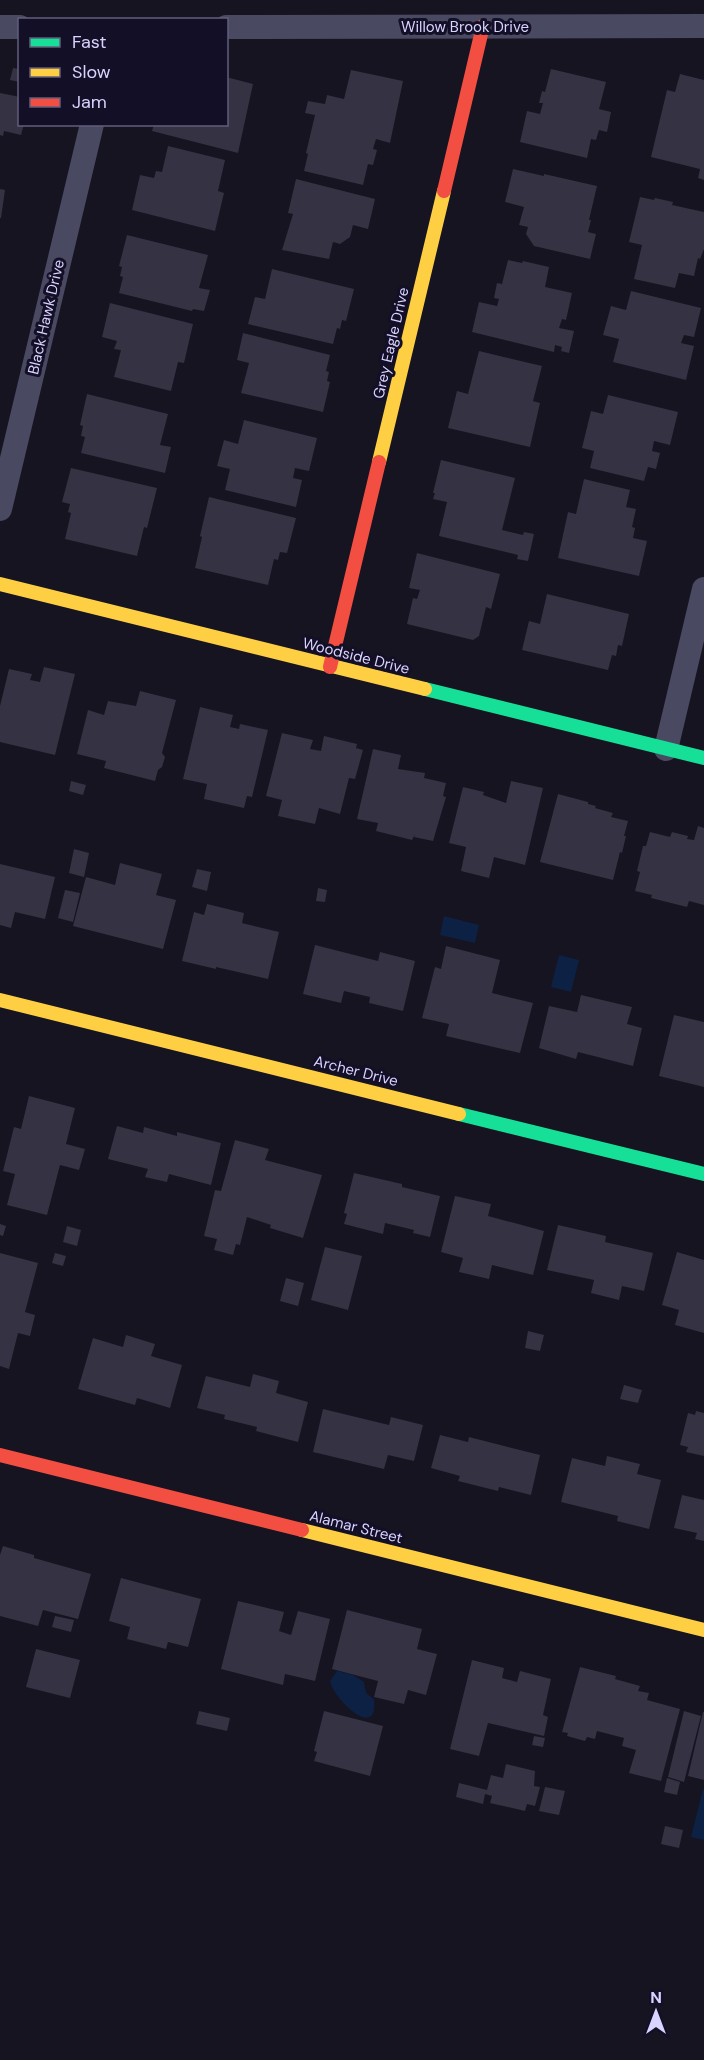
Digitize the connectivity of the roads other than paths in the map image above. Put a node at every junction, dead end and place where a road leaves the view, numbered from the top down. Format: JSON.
{"nodes":[{"id":1,"x":483,"y":26,"type":"junction"},
{"id":2,"x":704,"y":26,"type":"edge"},
{"id":3,"x":0,"y":27,"type":"edge"},
{"id":4,"x":18,"y":27,"type":"edge"},
{"id":5,"x":228,"y":27,"type":"edge"},
{"id":6,"x":92,"y":126,"type":"edge"},
{"id":7,"x":0,"y":509,"type":"edge"},
{"id":8,"x":0,"y":584,"type":"edge"},
{"id":9,"x":704,"y":589,"type":"edge"},
{"id":10,"x":330,"y":666,"type":"junction"},
{"id":11,"x":666,"y":749,"type":"junction"},
{"id":12,"x":704,"y":758,"type":"edge"},
{"id":13,"x":0,"y":1000,"type":"edge"},
{"id":14,"x":704,"y":1174,"type":"edge"},
{"id":15,"x":0,"y":1455,"type":"edge"},
{"id":16,"x":704,"y":1630,"type":"edge"}],
"edges":[{"from":1,"to":2,"type":"street","name":"Willow Brook Drive"},
{"from":1,"to":5,"type":"street","name":"Willow Brook Drive"},
{"from":1,"to":10,"type":"street","name":"Grey Eagle Drive"},
{"from":3,"to":4,"type":"street"},
{"from":6,"to":7,"type":"street","name":"Black Hawk Drive"},
{"from":8,"to":10,"type":"street","name":"Woodside Drive"},
{"from":9,"to":11,"type":"street"},
{"from":10,"to":11,"type":"street","name":"Woodside Drive"},
{"from":11,"to":12,"type":"street","name":"Woodside Drive"},
{"from":13,"to":14,"type":"street","name":"Archer Drive"},
{"from":15,"to":16,"type":"street","name":"Alamar Street"}]}
